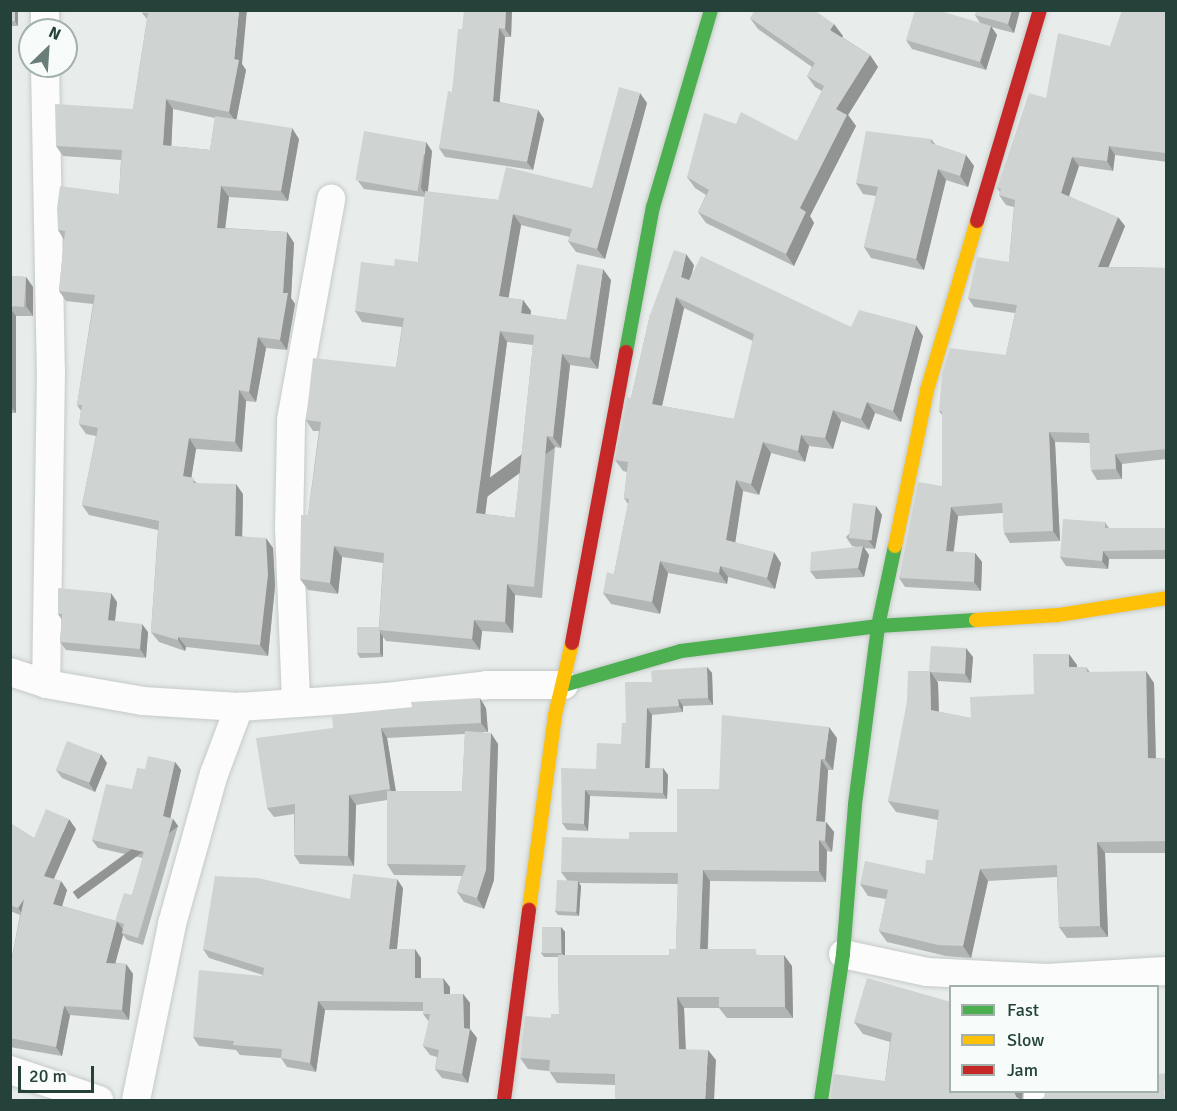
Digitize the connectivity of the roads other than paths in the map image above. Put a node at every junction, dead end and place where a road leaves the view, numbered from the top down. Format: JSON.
{"nodes":[{"id":1,"x":711,"y":10,"type":"edge"},
{"id":2,"x":1040,"y":10,"type":"edge"},
{"id":3,"x":45,"y":78,"type":"edge"},
{"id":4,"x":331,"y":199,"type":"dead end"},
{"id":5,"x":1167,"y":598,"type":"edge"},
{"id":6,"x":878,"y":626,"type":"junction"},
{"id":7,"x":10,"y":672,"type":"edge"},
{"id":8,"x":46,"y":684,"type":"junction"},
{"id":9,"x":564,"y":685,"type":"junction"},
{"id":10,"x":296,"y":701,"type":"junction"},
{"id":11,"x":239,"y":707,"type":"junction"},
{"id":12,"x":843,"y":954,"type":"junction"},
{"id":13,"x":1167,"y":971,"type":"edge"},
{"id":14,"x":1046,"y":982,"type":"edge"},
{"id":15,"x":10,"y":1070,"type":"edge"},
{"id":16,"x":99,"y":1101,"type":"edge"},
{"id":17,"x":136,"y":1101,"type":"edge"},
{"id":18,"x":504,"y":1101,"type":"edge"},
{"id":19,"x":821,"y":1101,"type":"edge"}],
"edges":[{"from":1,"to":9,"type":"street"},
{"from":2,"to":6,"type":"street"},
{"from":3,"to":8,"type":"street"},
{"from":4,"to":10,"type":"street"},
{"from":5,"to":6,"type":"street"},
{"from":6,"to":9,"type":"street"},
{"from":6,"to":12,"type":"street"},
{"from":7,"to":8,"type":"street"},
{"from":8,"to":11,"type":"street"},
{"from":9,"to":10,"type":"street"},
{"from":9,"to":18,"type":"street"},
{"from":10,"to":11,"type":"street"},
{"from":11,"to":17,"type":"street"},
{"from":12,"to":14,"type":"street"},
{"from":12,"to":19,"type":"street"},
{"from":13,"to":14,"type":"street"},
{"from":15,"to":16,"type":"street"}]}
